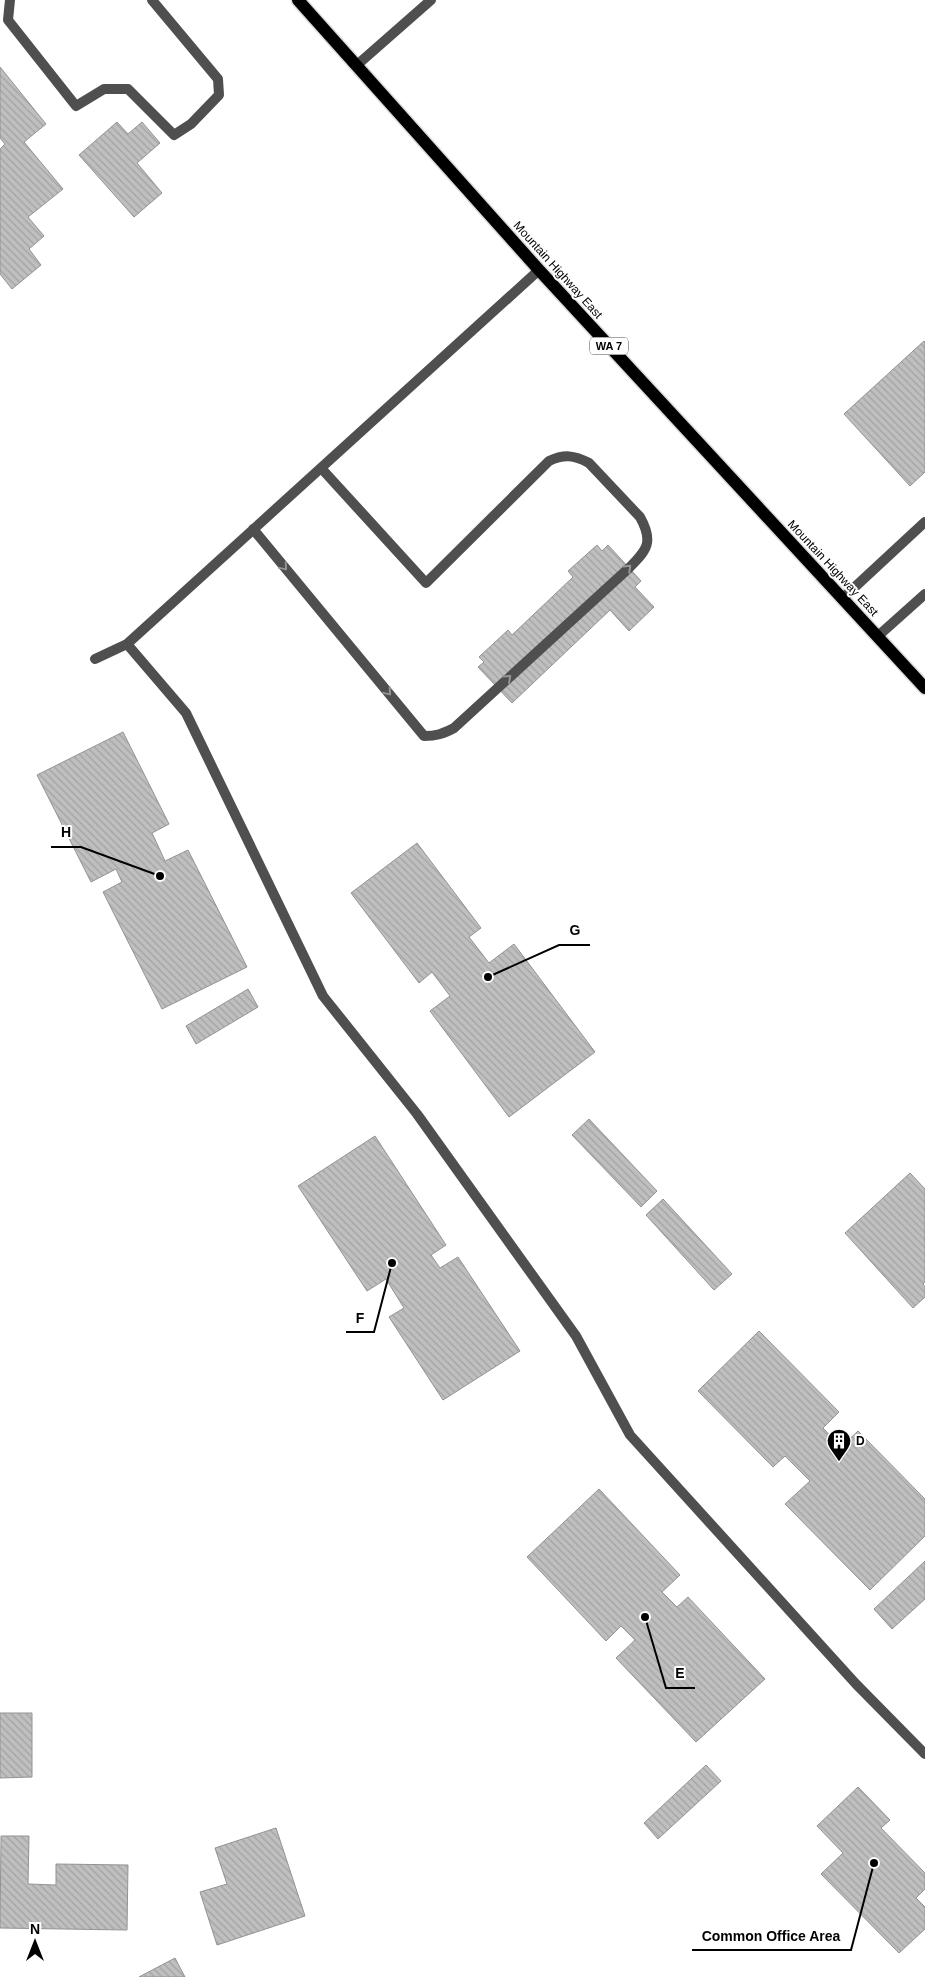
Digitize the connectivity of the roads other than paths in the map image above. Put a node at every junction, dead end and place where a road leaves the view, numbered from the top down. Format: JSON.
{"nodes":[{"id":1,"x":10,"y":0,"type":"edge"},
{"id":2,"x":152,"y":0,"type":"edge"},
{"id":3,"x":298,"y":0,"type":"edge"},
{"id":4,"x":431,"y":0,"type":"edge"},
{"id":5,"x":357,"y":65,"type":"junction"},
{"id":6,"x":539,"y":270,"type":"junction"},
{"id":7,"x":321,"y":468,"type":"junction"},
{"id":8,"x":925,"y":522,"type":"edge"},
{"id":9,"x":253,"y":529,"type":"junction"},
{"id":10,"x":925,"y":594,"type":"edge"},
{"id":11,"x":843,"y":598,"type":"junction"},
{"id":12,"x":878,"y":636,"type":"junction"},
{"id":13,"x":127,"y":644,"type":"junction"},
{"id":14,"x":95,"y":659,"type":"dead end"},
{"id":15,"x":925,"y":688,"type":"edge"},
{"id":16,"x":925,"y":1754,"type":"edge"}],
"edges":[{"from":1,"to":2,"type":"lane"},
{"from":3,"to":5,"type":"main road","name":"Mountain Highway East","number":"WA 7"},
{"from":4,"to":5,"type":"lane"},
{"from":5,"to":6,"type":"main road","name":"Mountain Highway East","number":"WA 7"},
{"from":6,"to":7,"type":"lane"},
{"from":6,"to":11,"type":"main road","name":"Mountain Highway East","number":"WA 7"},
{"from":7,"to":9,"type":"lane"},
{"from":9,"to":7,"type":"lane","one_way":true},
{"from":8,"to":11,"type":"lane"},
{"from":9,"to":13,"type":"lane"},
{"from":10,"to":12,"type":"lane"},
{"from":11,"to":12,"type":"main road","name":"Mountain Highway East","number":"WA 7"},
{"from":12,"to":15,"type":"main road","name":"Mountain Highway East","number":"WA 7"},
{"from":13,"to":14,"type":"lane"},
{"from":13,"to":16,"type":"lane"}]}
